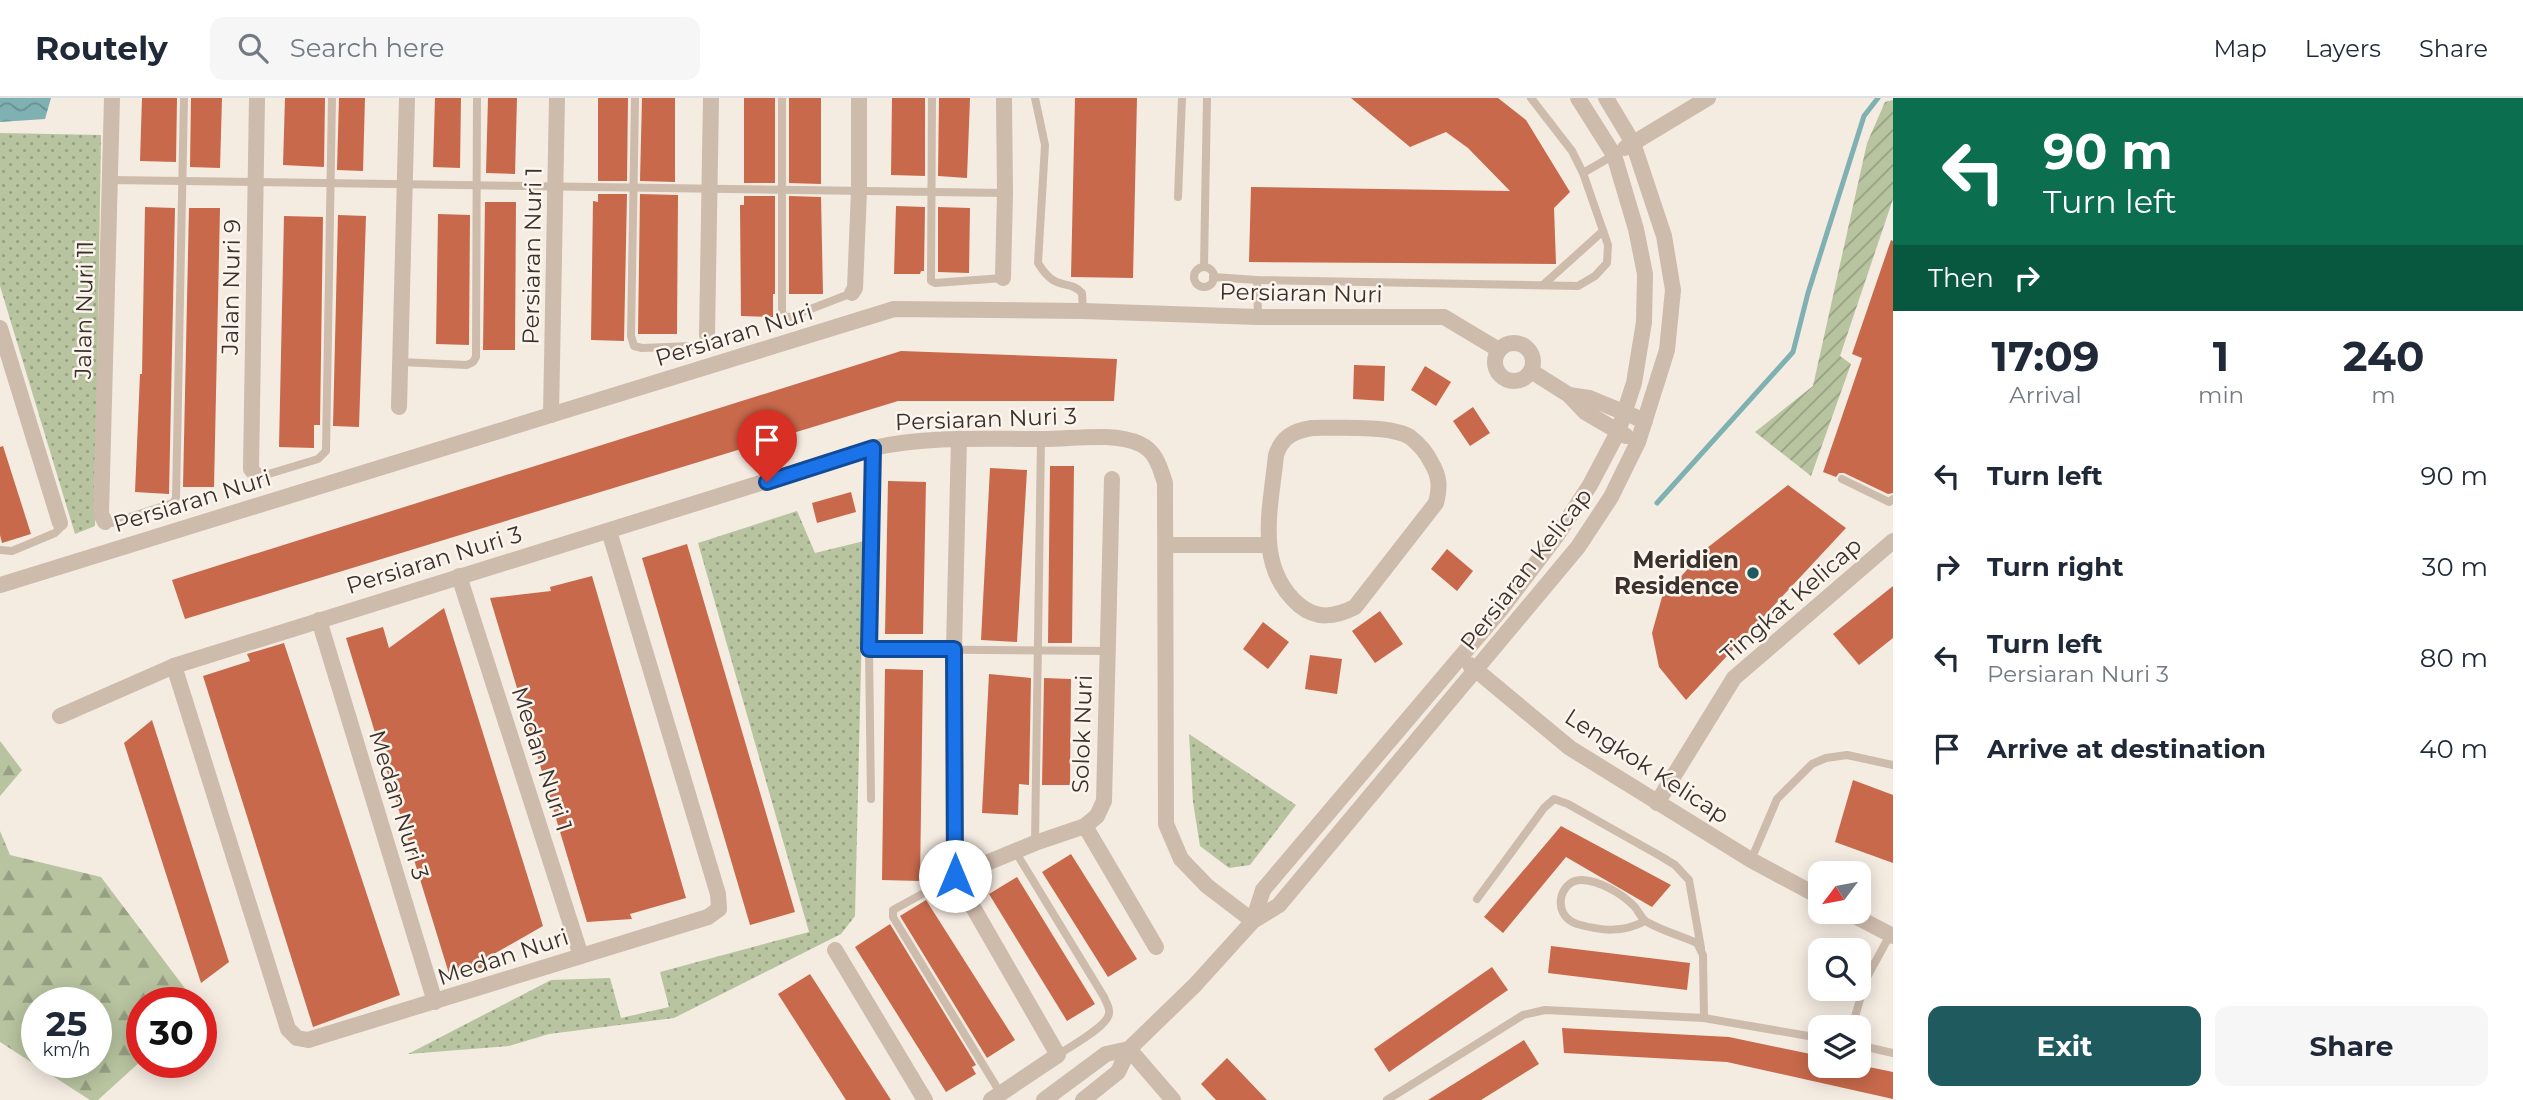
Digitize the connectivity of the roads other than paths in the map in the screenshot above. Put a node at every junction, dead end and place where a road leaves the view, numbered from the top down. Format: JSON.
{"nodes":[{"id":1,"x":112,"y":98,"type":"edge"},
{"id":2,"x":184,"y":98,"type":"edge"},
{"id":3,"x":257,"y":98,"type":"edge"},
{"id":4,"x":332,"y":98,"type":"edge"},
{"id":5,"x":407,"y":98,"type":"edge"},
{"id":6,"x":478,"y":98,"type":"edge"},
{"id":7,"x":557,"y":98,"type":"edge"},
{"id":8,"x":635,"y":98,"type":"edge"},
{"id":9,"x":711,"y":98,"type":"edge"},
{"id":10,"x":782,"y":98,"type":"edge"},
{"id":11,"x":859,"y":98,"type":"edge"},
{"id":12,"x":932,"y":98,"type":"edge"},
{"id":13,"x":1004,"y":98,"type":"edge"},
{"id":14,"x":1035,"y":98,"type":"edge"},
{"id":15,"x":1182,"y":98,"type":"edge"},
{"id":16,"x":1207,"y":98,"type":"edge"},
{"id":17,"x":1531,"y":98,"type":"edge"},
{"id":18,"x":1578,"y":98,"type":"edge"},
{"id":19,"x":1606,"y":98,"type":"edge"},
{"id":20,"x":1708,"y":98,"type":"edge"},
{"id":21,"x":1633,"y":143,"type":"junction"},
{"id":22,"x":1614,"y":155,"type":"junction"},
{"id":23,"x":1583,"y":173,"type":"junction"},
{"id":24,"x":110,"y":180,"type":"junction"},
{"id":25,"x":183,"y":181,"type":"junction"},
{"id":26,"x":256,"y":182,"type":"junction"},
{"id":27,"x":330,"y":183,"type":"junction"},
{"id":28,"x":404,"y":184,"type":"junction"},
{"id":29,"x":475,"y":185,"type":"junction"},
{"id":30,"x":557,"y":186,"type":"junction"},
{"id":31,"x":634,"y":188,"type":"junction"},
{"id":32,"x":710,"y":189,"type":"junction"},
{"id":33,"x":783,"y":190,"type":"junction"},
{"id":34,"x":859,"y":191,"type":"junction"},
{"id":35,"x":931,"y":192,"type":"junction"},
{"id":36,"x":1006,"y":193,"type":"junction"},
{"id":37,"x":1178,"y":197,"type":"dead end"},
{"id":38,"x":1603,"y":231,"type":"junction"},
{"id":39,"x":1204,"y":267,"type":"junction"},
{"id":40,"x":1003,"y":278,"type":"joint"},
{"id":41,"x":1213,"y":278,"type":"junction"},
{"id":42,"x":1257,"y":280,"type":"junction"},
{"id":43,"x":1543,"y":285,"type":"junction"},
{"id":44,"x":852,"y":293,"type":"joint"},
{"id":45,"x":1083,"y":311,"type":"junction"},
{"id":46,"x":1258,"y":317,"type":"junction"},
{"id":47,"x":0,"y":328,"type":"edge"},
{"id":48,"x":707,"y":336,"type":"joint"},
{"id":49,"x":1499,"y":350,"type":"junction"},
{"id":50,"x":400,"y":362,"type":"junction"},
{"id":51,"x":1531,"y":371,"type":"junction"},
{"id":52,"x":1569,"y":396,"type":"junction"},
{"id":53,"x":399,"y":407,"type":"dead end"},
{"id":54,"x":1624,"y":413,"type":"junction"},
{"id":55,"x":551,"y":415,"type":"junction"},
{"id":56,"x":1645,"y":421,"type":"junction"},
{"id":57,"x":1618,"y":432,"type":"junction"},
{"id":58,"x":960,"y":438,"type":"junction"},
{"id":59,"x":1041,"y":439,"type":"junction"},
{"id":60,"x":1638,"y":442,"type":"junction"},
{"id":61,"x":873,"y":448,"type":"junction"},
{"id":62,"x":256,"y":475,"type":"joint"},
{"id":63,"x":1112,"y":479,"type":"dead end"},
{"id":64,"x":1842,"y":479,"type":"dead end"},
{"id":65,"x":1893,"y":499,"type":"edge"},
{"id":66,"x":104,"y":522,"type":"joint"},
{"id":67,"x":60,"y":523,"type":"joint"},
{"id":68,"x":609,"y":531,"type":"junction"},
{"id":69,"x":1893,"y":541,"type":"edge"},
{"id":70,"x":1167,"y":545,"type":"junction"},
{"id":71,"x":1268,"y":545,"type":"junction"},
{"id":72,"x":0,"y":551,"type":"edge"},
{"id":73,"x":459,"y":576,"type":"junction"},
{"id":74,"x":0,"y":585,"type":"edge"},
{"id":75,"x":319,"y":620,"type":"junction"},
{"id":76,"x":869,"y":649,"type":"junction"},
{"id":77,"x":954,"y":649,"type":"junction"},
{"id":78,"x":1037,"y":650,"type":"junction"},
{"id":79,"x":1108,"y":651,"type":"junction"},
{"id":80,"x":1460,"y":657,"type":"junction"},
{"id":81,"x":174,"y":666,"type":"junction"},
{"id":82,"x":1476,"y":671,"type":"junction"},
{"id":83,"x":60,"y":716,"type":"dead end"},
{"id":84,"x":1893,"y":765,"type":"edge"},
{"id":85,"x":871,"y":799,"type":"dead end"},
{"id":86,"x":1657,"y":803,"type":"junction"},
{"id":87,"x":1085,"y":826,"type":"junction"},
{"id":88,"x":1035,"y":843,"type":"junction"},
{"id":89,"x":1015,"y":851,"type":"junction"},
{"id":90,"x":1751,"y":860,"type":"junction"},
{"id":91,"x":955,"y":876,"type":"junction"},
{"id":92,"x":1808,"y":891,"type":"edge"},
{"id":93,"x":1477,"y":899,"type":"dead end"},
{"id":94,"x":1253,"y":920,"type":"junction"},
{"id":95,"x":1644,"y":921,"type":"junction"},
{"id":96,"x":1869,"y":924,"type":"edge"},
{"id":97,"x":1891,"y":936,"type":"edge"},
{"id":98,"x":1156,"y":947,"type":"dead end"},
{"id":99,"x":1701,"y":948,"type":"junction"},
{"id":100,"x":835,"y":950,"type":"dead end"},
{"id":101,"x":581,"y":956,"type":"junction"},
{"id":102,"x":435,"y":1002,"type":"junction"},
{"id":103,"x":1856,"y":1015,"type":"edge"},
{"id":104,"x":1704,"y":1018,"type":"junction"},
{"id":105,"x":1808,"y":1036,"type":"edge"},
{"id":106,"x":1871,"y":1048,"type":"edge"},
{"id":107,"x":1129,"y":1049,"type":"junction"},
{"id":108,"x":1893,"y":1053,"type":"edge"},
{"id":109,"x":1058,"y":1055,"type":"junction"},
{"id":110,"x":996,"y":1097,"type":"edge"},
{"id":111,"x":925,"y":1100,"type":"edge"},
{"id":112,"x":1044,"y":1100,"type":"edge"},
{"id":113,"x":1083,"y":1100,"type":"edge"},
{"id":114,"x":1173,"y":1100,"type":"edge"},
{"id":115,"x":1387,"y":1100,"type":"edge"}],
"edges":[{"from":1,"to":24,"type":"street","name":"Jalan Nuri 11"},
{"from":2,"to":25,"type":"lane"},
{"from":3,"to":26,"type":"street","name":"Jalan Nuri 9"},
{"from":4,"to":27,"type":"lane"},
{"from":5,"to":28,"type":"street"},
{"from":6,"to":29,"type":"lane"},
{"from":7,"to":30,"type":"street","name":"Persiaran Nuri 1"},
{"from":8,"to":31,"type":"lane"},
{"from":9,"to":32,"type":"street"},
{"from":10,"to":33,"type":"lane"},
{"from":11,"to":34,"type":"street"},
{"from":12,"to":35,"type":"lane"},
{"from":13,"to":36,"type":"street"},
{"from":14,"to":45,"type":"lane"},
{"from":15,"to":37,"type":"lane"},
{"from":16,"to":39,"type":"lane"},
{"from":17,"to":23,"type":"lane"},
{"from":18,"to":22,"type":"street","name":"Persiaran Kelicap"},
{"from":19,"to":21,"type":"street","name":"Persiaran Kelicap"},
{"from":20,"to":21,"type":"street"},
{"from":21,"to":22,"type":"street"},
{"from":21,"to":56,"type":"street","name":"Persiaran Kelicap"},
{"from":22,"to":23,"type":"lane"},
{"from":22,"to":54,"type":"street","name":"Persiaran Kelicap"},
{"from":23,"to":38,"type":"lane"},
{"from":24,"to":25,"type":"lane"},
{"from":24,"to":66,"type":"street","name":"Jalan Nuri 11"},
{"from":25,"to":26,"type":"lane"},
{"from":25,"to":66,"type":"lane"},
{"from":26,"to":27,"type":"lane"},
{"from":26,"to":62,"type":"street","name":"Jalan Nuri 9"},
{"from":27,"to":28,"type":"lane"},
{"from":27,"to":62,"type":"lane"},
{"from":28,"to":29,"type":"lane"},
{"from":28,"to":50,"type":"street"},
{"from":29,"to":30,"type":"lane"},
{"from":29,"to":50,"type":"lane"},
{"from":30,"to":31,"type":"lane"},
{"from":30,"to":55,"type":"street","name":"Persiaran Nuri 1"},
{"from":31,"to":32,"type":"lane"},
{"from":31,"to":48,"type":"lane"},
{"from":32,"to":33,"type":"lane"},
{"from":32,"to":48,"type":"street"},
{"from":33,"to":34,"type":"lane"},
{"from":33,"to":44,"type":"lane"},
{"from":34,"to":35,"type":"lane"},
{"from":34,"to":44,"type":"street"},
{"from":35,"to":36,"type":"lane"},
{"from":35,"to":40,"type":"lane"},
{"from":36,"to":40,"type":"street"},
{"from":38,"to":43,"type":"lane"},
{"from":38,"to":43,"type":"lane"},
{"from":39,"to":41,"type":"lane"},
{"from":39,"to":41,"type":"lane"},
{"from":41,"to":42,"type":"lane"},
{"from":42,"to":43,"type":"lane"},
{"from":42,"to":46,"type":"lane"},
{"from":45,"to":46,"type":"street","name":"Persiaran Nuri"},
{"from":45,"to":55,"type":"street","name":"Persiaran Nuri"},
{"from":46,"to":49,"type":"street","name":"Persiaran Nuri"},
{"from":47,"to":67,"type":"street"},
{"from":49,"to":51,"type":"street"},
{"from":49,"to":51,"type":"street"},
{"from":50,"to":53,"type":"street"},
{"from":51,"to":52,"type":"street"},
{"from":52,"to":54,"type":"street"},
{"from":52,"to":57,"type":"street"},
{"from":54,"to":56,"type":"street"},
{"from":54,"to":57,"type":"street","name":"Persiaran Kelicap"},
{"from":55,"to":74,"type":"street","name":"Persiaran Nuri"},
{"from":56,"to":60,"type":"street","name":"Persiaran Kelicap"},
{"from":57,"to":60,"type":"street"},
{"from":57,"to":80,"type":"street","name":"Persiaran Kelicap"},
{"from":58,"to":59,"type":"street","name":"Persiaran Nuri 3"},
{"from":58,"to":61,"type":"street","name":"Persiaran Nuri 3"},
{"from":58,"to":77,"type":"street"},
{"from":59,"to":70,"type":"street","name":"Persiaran Nuri 3"},
{"from":59,"to":78,"type":"lane"},
{"from":60,"to":82,"type":"street","name":"Persiaran Kelicap"},
{"from":61,"to":68,"type":"street","name":"Persiaran Nuri 3"},
{"from":61,"to":76,"type":"lane"},
{"from":63,"to":79,"type":"street","name":"Solok Nuri"},
{"from":64,"to":65,"type":"lane"},
{"from":67,"to":72,"type":"lane"},
{"from":68,"to":73,"type":"street","name":"Persiaran Nuri 3"},
{"from":68,"to":101,"type":"street","name":"Medan Nuri"},
{"from":69,"to":86,"type":"street","name":"Tingkat Kelicap"},
{"from":70,"to":71,"type":"street"},
{"from":70,"to":94,"type":"street","name":"Persiaran Nuri 3"},
{"from":71,"to":71,"type":"street"},
{"from":73,"to":75,"type":"street","name":"Persiaran Nuri 3"},
{"from":73,"to":101,"type":"street","name":"Medan Nuri 1"},
{"from":75,"to":81,"type":"street","name":"Persiaran Nuri 3"},
{"from":75,"to":102,"type":"street","name":"Medan Nuri 3"},
{"from":76,"to":77,"type":"lane"},
{"from":76,"to":85,"type":"lane"},
{"from":77,"to":78,"type":"lane"},
{"from":77,"to":91,"type":"street"},
{"from":78,"to":79,"type":"lane"},
{"from":78,"to":88,"type":"lane"},
{"from":79,"to":87,"type":"street","name":"Solok Nuri"},
{"from":80,"to":82,"type":"street","name":"Lengkok Kelicap"},
{"from":80,"to":94,"type":"street","name":"Persiaran Kelicap"},
{"from":81,"to":83,"type":"street","name":"Persiaran Nuri 3"},
{"from":81,"to":102,"type":"street","name":"Medan Nuri"},
{"from":82,"to":86,"type":"street","name":"Lengkok Kelicap"},
{"from":82,"to":94,"type":"street","name":"Persiaran Kelicap"},
{"from":84,"to":90,"type":"lane"},
{"from":86,"to":90,"type":"street","name":"Lengkok Kelicap"},
{"from":87,"to":88,"type":"street","name":"Solok Nuri"},
{"from":87,"to":98,"type":"street"},
{"from":88,"to":89,"type":"street","name":"Solok Nuri"},
{"from":89,"to":91,"type":"street","name":"Solok Nuri"},
{"from":89,"to":109,"type":"lane"},
{"from":90,"to":92,"type":"street","name":"Lengkok Kelicap"},
{"from":91,"to":109,"type":"street"},
{"from":91,"to":110,"type":"lane"},
{"from":93,"to":99,"type":"lane"},
{"from":94,"to":107,"type":"street","name":"Persiaran Kelicap"},
{"from":95,"to":95,"type":"lane"},
{"from":95,"to":99,"type":"lane"},
{"from":96,"to":97,"type":"street"},
{"from":97,"to":103,"type":"lane"},
{"from":99,"to":104,"type":"lane"},
{"from":100,"to":111,"type":"street"},
{"from":101,"to":102,"type":"street","name":"Medan Nuri"},
{"from":104,"to":105,"type":"lane"},
{"from":104,"to":115,"type":"lane"},
{"from":106,"to":108,"type":"lane"},
{"from":107,"to":112,"type":"street","name":"Persiaran Kelicap"},
{"from":107,"to":113,"type":"street","name":"Persiaran Kelicap"},
{"from":107,"to":114,"type":"street"},
{"from":109,"to":110,"type":"street"}]}
